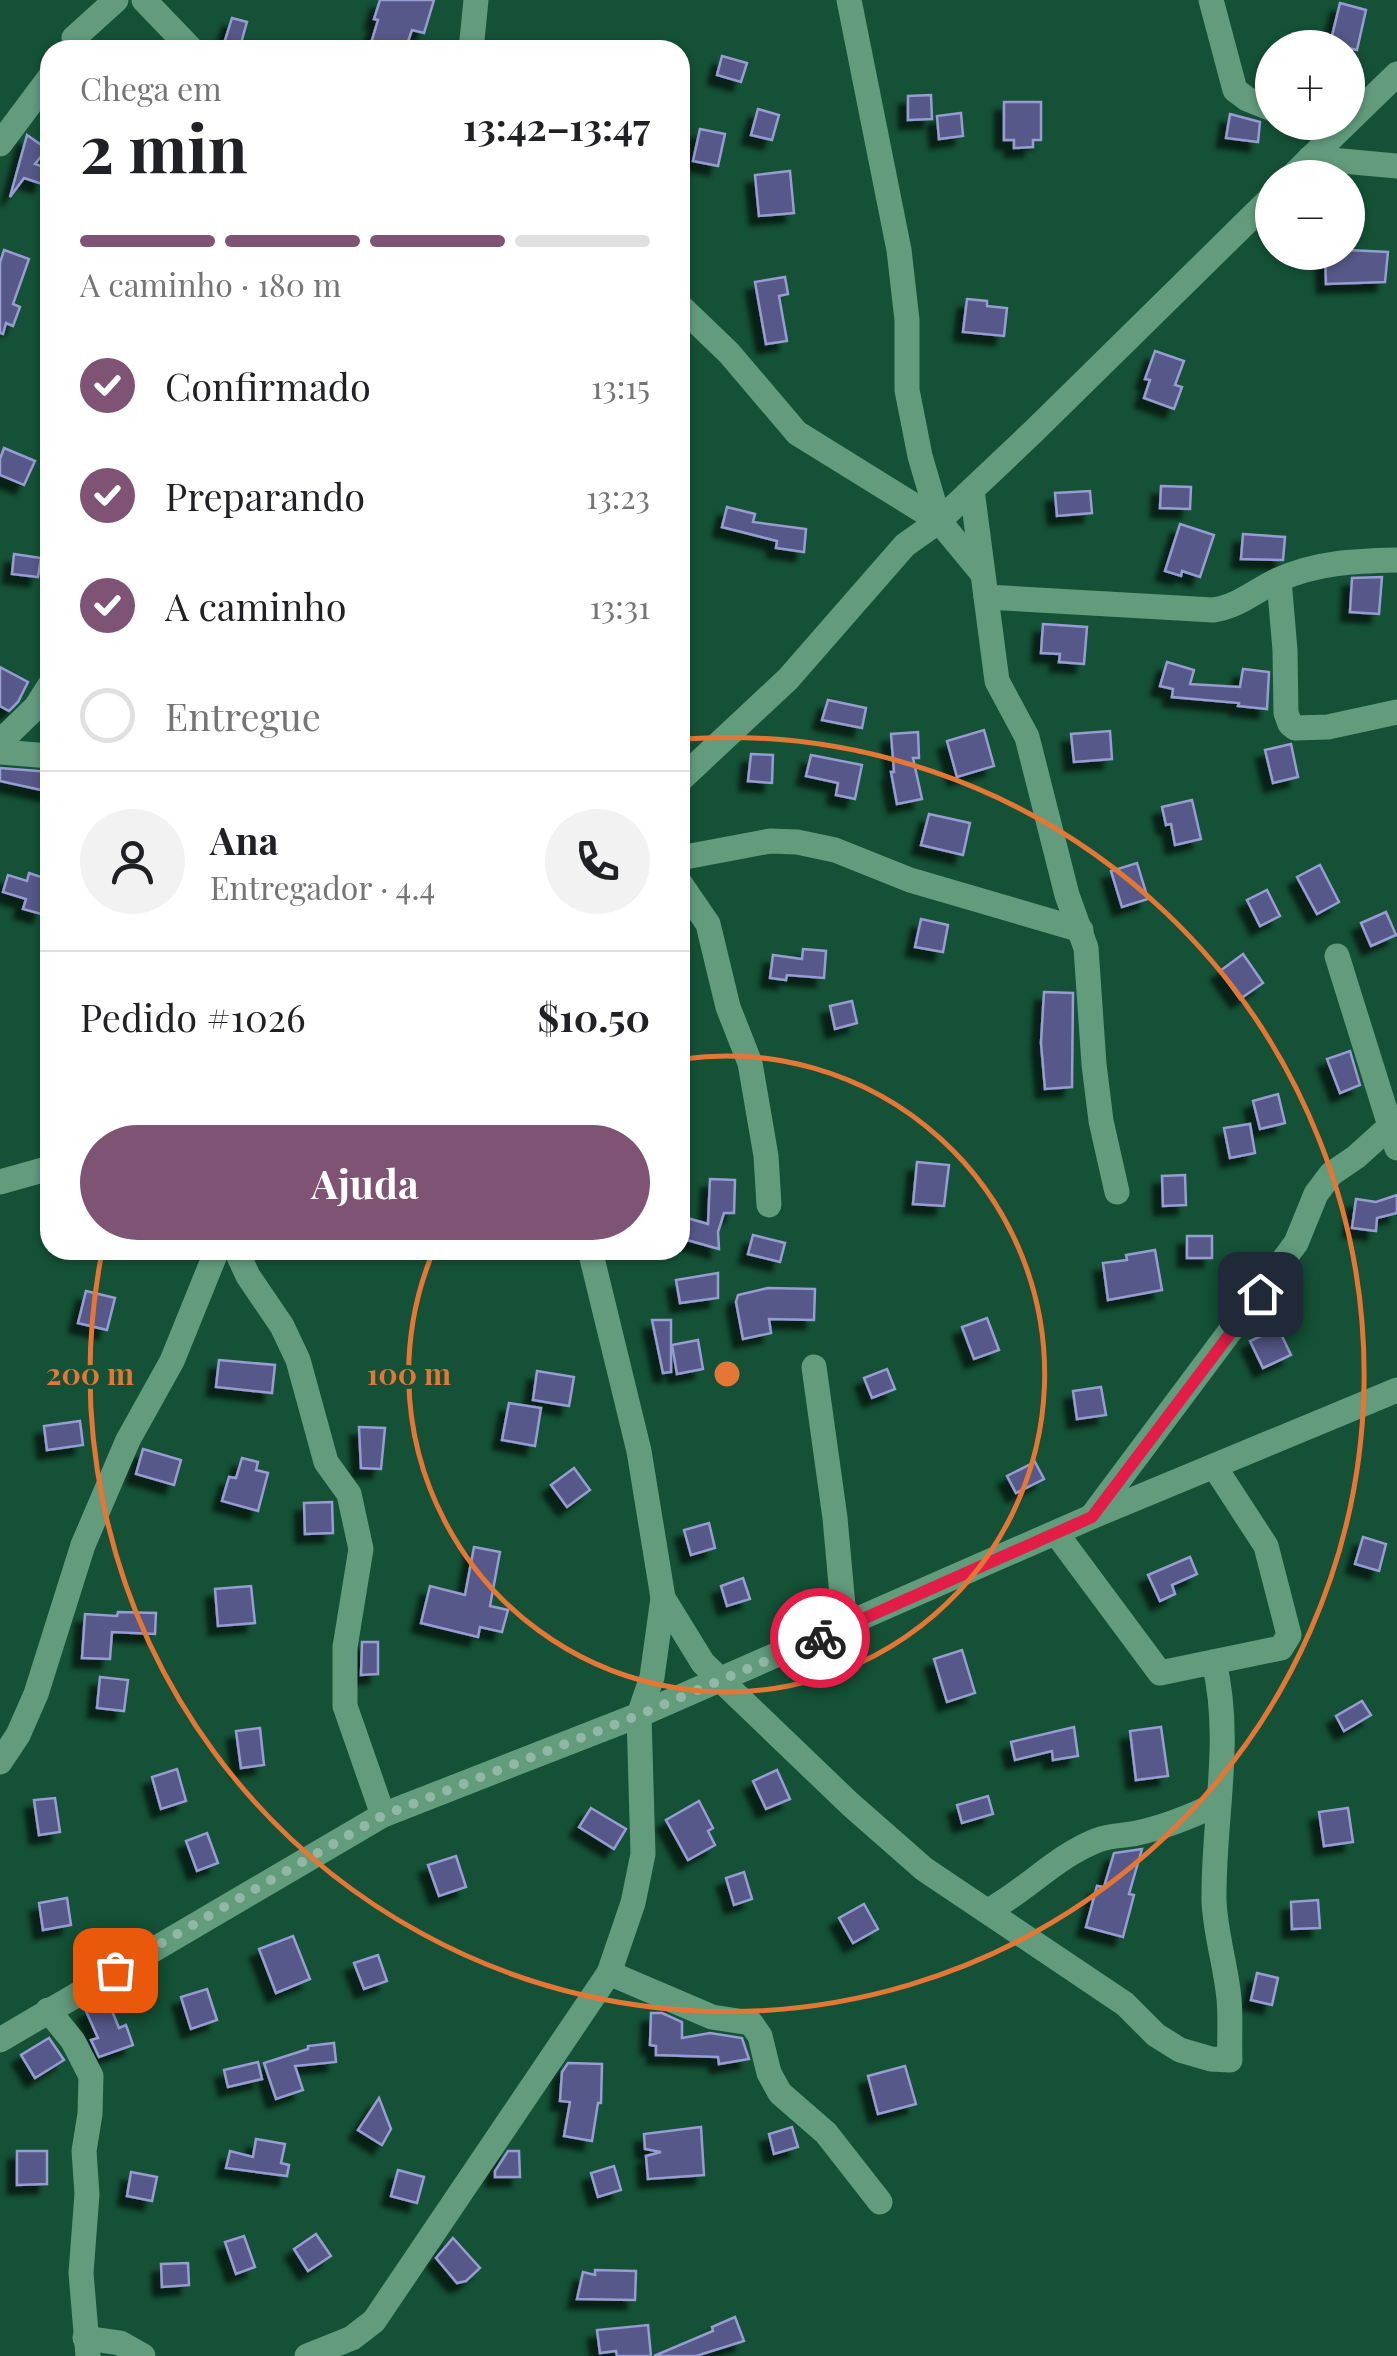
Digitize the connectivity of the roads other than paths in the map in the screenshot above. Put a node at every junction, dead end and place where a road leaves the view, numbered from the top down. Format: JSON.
{"nodes":[{"id":1,"x":87,"y":0,"type":"edge"},
{"id":2,"x":116,"y":0,"type":"edge"},
{"id":3,"x":144,"y":0,"type":"edge"},
{"id":4,"x":476,"y":0,"type":"edge"},
{"id":5,"x":849,"y":0,"type":"edge"},
{"id":6,"x":1211,"y":0,"type":"edge"},
{"id":7,"x":73,"y":40,"type":"edge"},
{"id":8,"x":75,"y":40,"type":"edge"},
{"id":9,"x":182,"y":40,"type":"edge"},
{"id":10,"x":472,"y":40,"type":"edge"},
{"id":11,"x":1397,"y":74,"type":"edge"},
{"id":12,"x":40,"y":90,"type":"edge"},
{"id":13,"x":1255,"y":102,"type":"edge"},
{"id":14,"x":1365,"y":106,"type":"edge"},
{"id":15,"x":1330,"y":140,"type":"edge"},
{"id":16,"x":0,"y":144,"type":"edge"},
{"id":17,"x":1310,"y":158,"type":"joint"},
{"id":18,"x":1397,"y":166,"type":"edge"},
{"id":19,"x":1255,"y":214,"type":"edge"},
{"id":20,"x":690,"y":316,"type":"edge"},
{"id":21,"x":972,"y":490,"type":"junction"},
{"id":22,"x":939,"y":521,"type":"junction"},
{"id":23,"x":1397,"y":560,"type":"edge"},
{"id":24,"x":1279,"y":580,"type":"junction"},
{"id":25,"x":984,"y":585,"type":"junction"},
{"id":26,"x":40,"y":701,"type":"edge"},
{"id":27,"x":1397,"y":712,"type":"edge"},
{"id":28,"x":0,"y":742,"type":"edge"},
{"id":29,"x":0,"y":752,"type":"edge"},
{"id":30,"x":40,"y":755,"type":"edge"},
{"id":31,"x":690,"y":771,"type":"edge"},
{"id":32,"x":690,"y":856,"type":"edge"},
{"id":33,"x":690,"y":898,"type":"edge"},
{"id":34,"x":1081,"y":930,"type":"junction"},
{"id":35,"x":1337,"y":956,"type":"dead end"},
{"id":36,"x":1395,"y":1131,"type":"edge"},
{"id":37,"x":40,"y":1171,"type":"edge"},
{"id":38,"x":0,"y":1182,"type":"edge"},
{"id":39,"x":1117,"y":1192,"type":"dead end"},
{"id":40,"x":769,"y":1204,"type":"dead end"},
{"id":41,"x":213,"y":1260,"type":"edge"},
{"id":42,"x":241,"y":1260,"type":"edge"},
{"id":43,"x":592,"y":1260,"type":"edge"},
{"id":44,"x":814,"y":1367,"type":"dead end"},
{"id":45,"x":1397,"y":1390,"type":"edge"},
{"id":46,"x":1214,"y":1466,"type":"junction"},
{"id":47,"x":1092,"y":1517,"type":"junction"},
{"id":48,"x":1056,"y":1533,"type":"junction"},
{"id":49,"x":663,"y":1598,"type":"junction"},
{"id":50,"x":844,"y":1628,"type":"junction"},
{"id":51,"x":1214,"y":1662,"type":"junction"},
{"id":52,"x":721,"y":1681,"type":"junction"},
{"id":53,"x":639,"y":1715,"type":"junction"},
{"id":54,"x":0,"y":1762,"type":"edge"},
{"id":55,"x":1217,"y":1804,"type":"junction"},
{"id":56,"x":382,"y":1816,"type":"junction"},
{"id":57,"x":988,"y":1912,"type":"junction"},
{"id":58,"x":609,"y":1973,"type":"junction"},
{"id":59,"x":48,"y":2010,"type":"junction"},
{"id":60,"x":0,"y":2040,"type":"edge"},
{"id":61,"x":880,"y":2202,"type":"dead end"},
{"id":62,"x":86,"y":2347,"type":"edge"},
{"id":63,"x":143,"y":2356,"type":"edge"},
{"id":64,"x":306,"y":2356,"type":"edge"}],
"edges":[{"from":1,"to":7,"type":"street"},
{"from":2,"to":8,"type":"street"},
{"from":3,"to":9,"type":"street"},
{"from":4,"to":10,"type":"street"},
{"from":5,"to":22,"type":"street"},
{"from":6,"to":13,"type":"street"},
{"from":11,"to":14,"type":"street"},
{"from":12,"to":16,"type":"street"},
{"from":15,"to":17,"type":"street"},
{"from":17,"to":18,"type":"street"},
{"from":19,"to":21,"type":"street"},
{"from":20,"to":22,"type":"street"},
{"from":21,"to":22,"type":"street"},
{"from":21,"to":25,"type":"street"},
{"from":22,"to":25,"type":"street"},
{"from":22,"to":31,"type":"street"},
{"from":23,"to":24,"type":"street"},
{"from":24,"to":25,"type":"street"},
{"from":24,"to":27,"type":"street"},
{"from":25,"to":34,"type":"street"},
{"from":26,"to":28,"type":"street"},
{"from":29,"to":30,"type":"street"},
{"from":32,"to":34,"type":"street"},
{"from":33,"to":40,"type":"street"},
{"from":34,"to":39,"type":"street"},
{"from":35,"to":36,"type":"street"},
{"from":36,"to":47,"type":"street"},
{"from":37,"to":38,"type":"street"},
{"from":41,"to":54,"type":"street"},
{"from":42,"to":56,"type":"street"},
{"from":43,"to":49,"type":"street"},
{"from":44,"to":50,"type":"street"},
{"from":45,"to":46,"type":"street"},
{"from":46,"to":47,"type":"street"},
{"from":46,"to":51,"type":"street"},
{"from":47,"to":48,"type":"street"},
{"from":48,"to":50,"type":"street"},
{"from":48,"to":51,"type":"street"},
{"from":49,"to":52,"type":"street"},
{"from":49,"to":53,"type":"street"},
{"from":50,"to":52,"type":"street"},
{"from":51,"to":55,"type":"street"},
{"from":52,"to":53,"type":"street"},
{"from":52,"to":57,"type":"street"},
{"from":53,"to":56,"type":"street"},
{"from":53,"to":58,"type":"street"},
{"from":55,"to":57,"type":"street"},
{"from":55,"to":57,"type":"street"},
{"from":56,"to":59,"type":"street"},
{"from":58,"to":61,"type":"street"},
{"from":58,"to":64,"type":"street"},
{"from":59,"to":60,"type":"street"},
{"from":59,"to":62,"type":"street"},
{"from":62,"to":63,"type":"street"}]}
